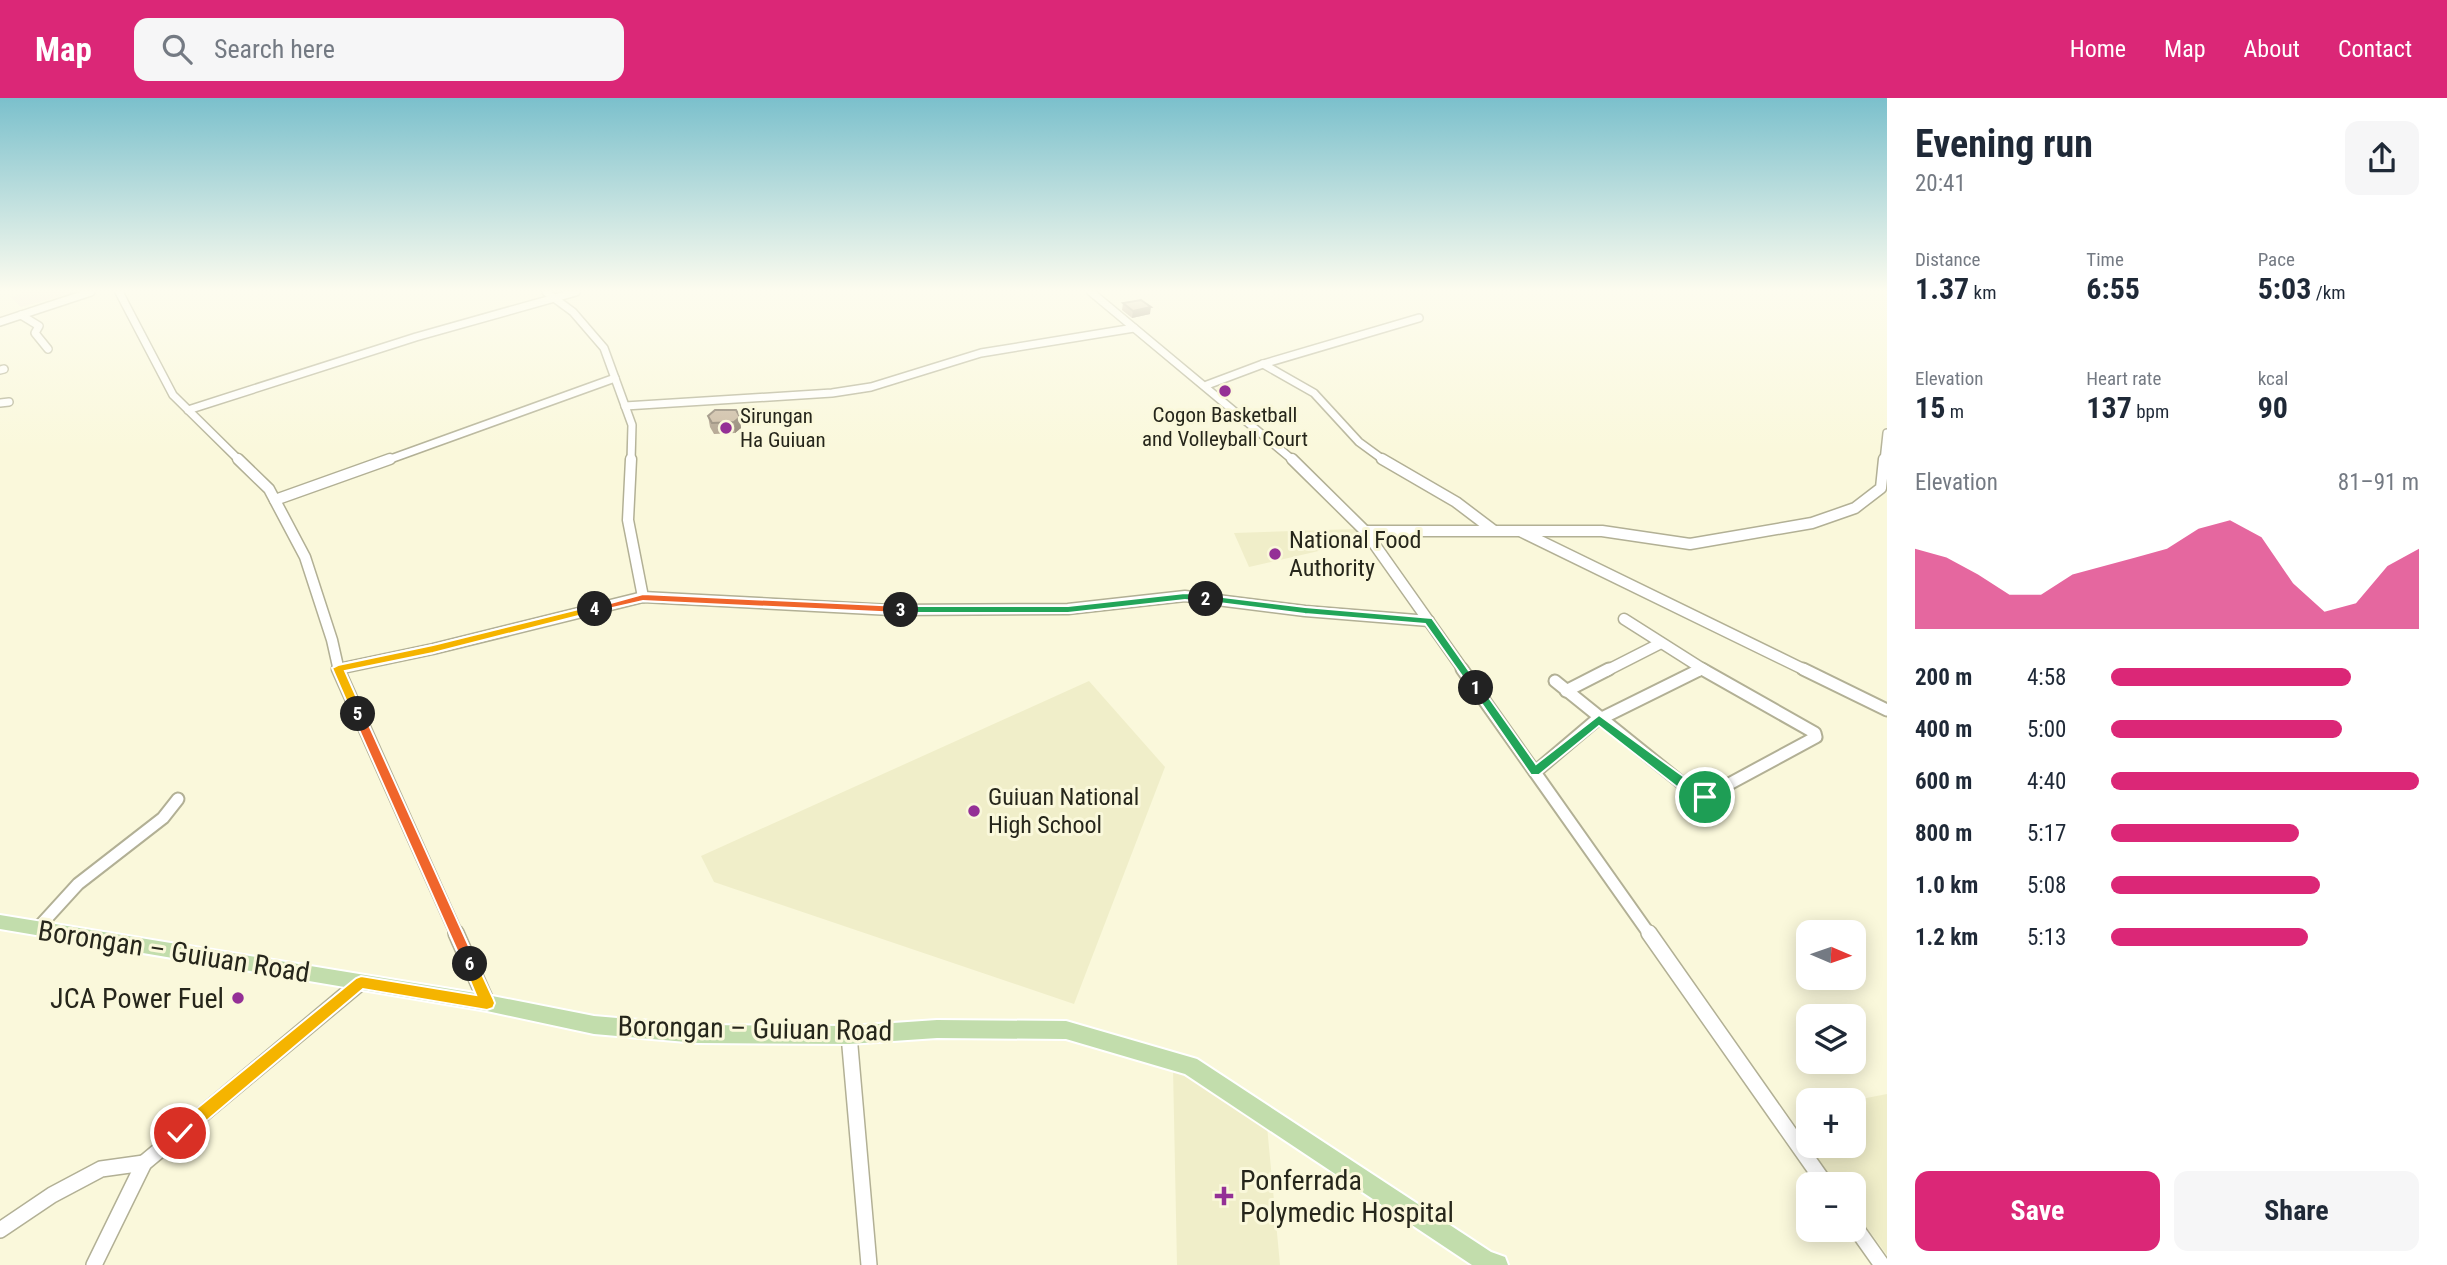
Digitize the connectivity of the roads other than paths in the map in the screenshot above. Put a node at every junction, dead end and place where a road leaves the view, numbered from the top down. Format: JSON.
{"nodes":[{"id":1,"x":46,"y":346,"type":"edge"},
{"id":2,"x":148,"y":346,"type":"edge"},
{"id":3,"x":386,"y":346,"type":"edge"},
{"id":4,"x":603,"y":346,"type":"edge"},
{"id":5,"x":1021,"y":346,"type":"edge"},
{"id":6,"x":1158,"y":346,"type":"edge"},
{"id":7,"x":1322,"y":346,"type":"edge"},
{"id":8,"x":48,"y":349,"type":"dead end"},
{"id":9,"x":1263,"y":364,"type":"junction"},
{"id":10,"x":615,"y":378,"type":"junction"},
{"id":11,"x":1207,"y":385,"type":"junction"},
{"id":12,"x":625,"y":406,"type":"junction"},
{"id":13,"x":188,"y":410,"type":"junction"},
{"id":14,"x":1887,"y":433,"type":"edge"},
{"id":15,"x":275,"y":500,"type":"junction"},
{"id":16,"x":1493,"y":530,"type":"junction"},
{"id":17,"x":1365,"y":531,"type":"junction"},
{"id":18,"x":1519,"y":531,"type":"junction"},
{"id":19,"x":643,"y":597,"type":"junction"},
{"id":20,"x":1624,"y":620,"type":"dead end"},
{"id":21,"x":1429,"y":621,"type":"junction"},
{"id":22,"x":1661,"y":643,"type":"junction"},
{"id":23,"x":338,"y":668,"type":"junction"},
{"id":24,"x":1702,"y":669,"type":"junction"},
{"id":25,"x":1555,"y":681,"type":"dead end"},
{"id":26,"x":1566,"y":691,"type":"junction"},
{"id":27,"x":1887,"y":710,"type":"edge"},
{"id":28,"x":1599,"y":719,"type":"junction"},
{"id":29,"x":1535,"y":772,"type":"junction"},
{"id":30,"x":178,"y":799,"type":"dead end"},
{"id":31,"x":0,"y":922,"type":"edge"},
{"id":32,"x":37,"y":929,"type":"junction"},
{"id":33,"x":361,"y":982,"type":"junction"},
{"id":34,"x":487,"y":1003,"type":"junction"},
{"id":35,"x":849,"y":1035,"type":"junction"},
{"id":36,"x":144,"y":1163,"type":"junction"},
{"id":37,"x":1817,"y":1172,"type":"edge"},
{"id":38,"x":0,"y":1230,"type":"edge"},
{"id":39,"x":1866,"y":1242,"type":"edge"},
{"id":40,"x":94,"y":1265,"type":"edge"},
{"id":41,"x":869,"y":1265,"type":"edge"},
{"id":42,"x":1497,"y":1265,"type":"edge"},
{"id":43,"x":1882,"y":1265,"type":"edge"}],
"edges":[{"from":1,"to":8,"type":"street"},
{"from":2,"to":13,"type":"street"},
{"from":3,"to":13,"type":"street"},
{"from":4,"to":10,"type":"street"},
{"from":5,"to":12,"type":"street"},
{"from":6,"to":11,"type":"street"},
{"from":7,"to":9,"type":"street"},
{"from":9,"to":11,"type":"street"},
{"from":9,"to":16,"type":"street"},
{"from":10,"to":12,"type":"street"},
{"from":10,"to":15,"type":"street"},
{"from":11,"to":17,"type":"street"},
{"from":12,"to":19,"type":"street"},
{"from":13,"to":15,"type":"street"},
{"from":14,"to":18,"type":"street"},
{"from":15,"to":23,"type":"street"},
{"from":16,"to":17,"type":"street"},
{"from":16,"to":18,"type":"street"},
{"from":17,"to":21,"type":"street"},
{"from":18,"to":27,"type":"street"},
{"from":19,"to":21,"type":"street"},
{"from":19,"to":23,"type":"street"},
{"from":20,"to":22,"type":"street"},
{"from":21,"to":29,"type":"street"},
{"from":22,"to":24,"type":"street"},
{"from":22,"to":26,"type":"street"},
{"from":23,"to":34,"type":"street"},
{"from":24,"to":28,"type":"street"},
{"from":24,"to":28,"type":"street"},
{"from":25,"to":26,"type":"street"},
{"from":26,"to":28,"type":"street"},
{"from":28,"to":29,"type":"street"},
{"from":29,"to":37,"type":"street"},
{"from":30,"to":32,"type":"street"},
{"from":31,"to":32,"type":"main road","name":"Borongan – Guiuan Road"},
{"from":32,"to":33,"type":"main road","name":"Borongan – Guiuan Road"},
{"from":33,"to":34,"type":"main road","name":"Borongan – Guiuan Road"},
{"from":33,"to":36,"type":"street"},
{"from":34,"to":35,"type":"main road","name":"Borongan – Guiuan Road"},
{"from":35,"to":41,"type":"street"},
{"from":35,"to":42,"type":"main road","name":"Borongan – Guiuan Road"},
{"from":36,"to":38,"type":"street"},
{"from":36,"to":40,"type":"street"},
{"from":39,"to":43,"type":"street"}]}
